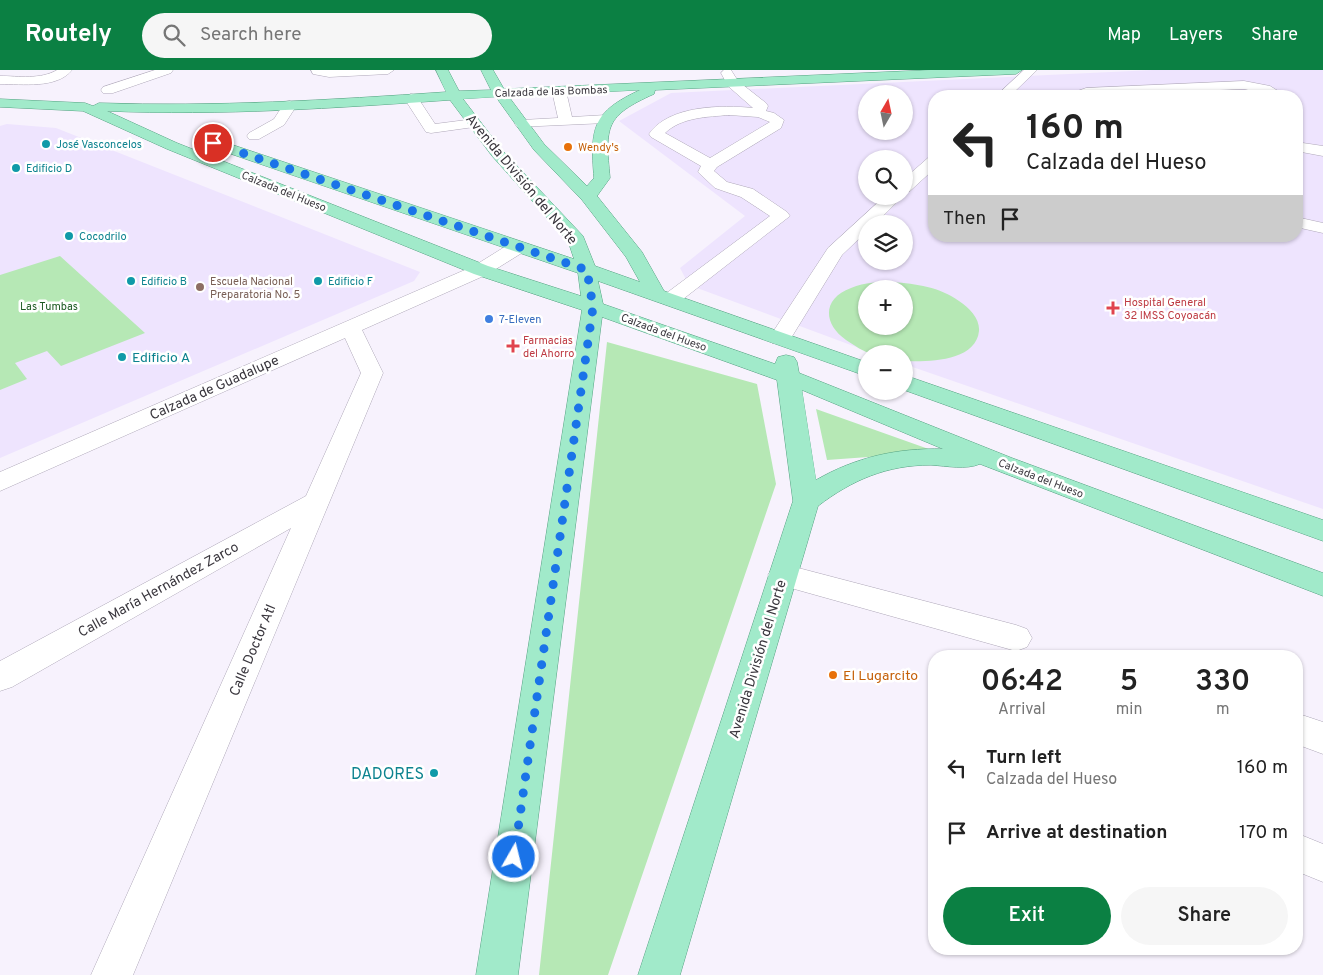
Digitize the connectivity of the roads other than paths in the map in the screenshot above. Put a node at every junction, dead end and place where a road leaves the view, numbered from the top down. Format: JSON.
{"nodes":[{"id":1,"x":66,"y":70,"type":"edge"},
{"id":2,"x":124,"y":70,"type":"edge"},
{"id":3,"x":167,"y":70,"type":"edge"},
{"id":4,"x":319,"y":70,"type":"edge"},
{"id":5,"x":388,"y":70,"type":"edge"},
{"id":6,"x":442,"y":70,"type":"edge"},
{"id":7,"x":487,"y":70,"type":"edge"},
{"id":8,"x":802,"y":70,"type":"edge"},
{"id":9,"x":1016,"y":70,"type":"edge"},
{"id":10,"x":1032,"y":70,"type":"edge"},
{"id":11,"x":730,"y":78,"type":"junction"},
{"id":12,"x":0,"y":80,"type":"edge"},
{"id":13,"x":659,"y":87,"type":"junction"},
{"id":14,"x":498,"y":88,"type":"junction"},
{"id":15,"x":1010,"y":90,"type":"edge"},
{"id":16,"x":1131,"y":90,"type":"edge"},
{"id":17,"x":1265,"y":90,"type":"edge"},
{"id":18,"x":452,"y":91,"type":"junction"},
{"id":19,"x":559,"y":91,"type":"junction"},
{"id":20,"x":0,"y":92,"type":"edge"},
{"id":21,"x":97,"y":98,"type":"junction"},
{"id":22,"x":411,"y":98,"type":"junction"},
{"id":23,"x":0,"y":103,"type":"edge"},
{"id":24,"x":290,"y":105,"type":"junction"},
{"id":25,"x":254,"y":107,"type":"junction"},
{"id":26,"x":127,"y":109,"type":"junction"},
{"id":27,"x":758,"y":112,"type":"junction"},
{"id":28,"x":606,"y":119,"type":"junction"},
{"id":29,"x":566,"y":121,"type":"junction"},
{"id":30,"x":161,"y":123,"type":"dead end"},
{"id":31,"x":474,"y":123,"type":"junction"},
{"id":32,"x":522,"y":124,"type":"junction"},
{"id":33,"x":254,"y":136,"type":"dead end"},
{"id":34,"x":1303,"y":147,"type":"edge"},
{"id":35,"x":1323,"y":151,"type":"edge"},
{"id":36,"x":710,"y":164,"type":"junction"},
{"id":37,"x":928,"y":166,"type":"edge"},
{"id":38,"x":913,"y":180,"type":"edge"},
{"id":39,"x":588,"y":196,"type":"junction"},
{"id":40,"x":885,"y":205,"type":"edge"},
{"id":41,"x":1303,"y":224,"type":"edge"},
{"id":42,"x":1323,"y":228,"type":"edge"},
{"id":43,"x":525,"y":250,"type":"junction"},
{"id":44,"x":587,"y":270,"type":"junction"},
{"id":45,"x":489,"y":273,"type":"junction"},
{"id":46,"x":663,"y":296,"type":"junction"},
{"id":47,"x":593,"y":307,"type":"junction"},
{"id":48,"x":350,"y":327,"type":"junction"},
{"id":49,"x":780,"y":338,"type":"junction"},
{"id":50,"x":858,"y":366,"type":"edge"},
{"id":51,"x":789,"y":377,"type":"junction"},
{"id":52,"x":913,"y":385,"type":"edge"},
{"id":53,"x":1003,"y":464,"type":"junction"},
{"id":54,"x":0,"y":482,"type":"edge"},
{"id":55,"x":806,"y":501,"type":"junction"},
{"id":56,"x":316,"y":502,"type":"junction"},
{"id":57,"x":1323,"y":531,"type":"edge"},
{"id":58,"x":783,"y":575,"type":"junction"},
{"id":59,"x":1323,"y":585,"type":"edge"},
{"id":60,"x":1016,"y":638,"type":"dead end"},
{"id":61,"x":0,"y":676,"type":"edge"},
{"id":62,"x":1303,"y":731,"type":"edge"},
{"id":63,"x":1323,"y":738,"type":"edge"},
{"id":64,"x":1303,"y":855,"type":"edge"},
{"id":65,"x":1323,"y":863,"type":"edge"},
{"id":66,"x":112,"y":975,"type":"edge"},
{"id":67,"x":496,"y":975,"type":"edge"},
{"id":68,"x":659,"y":975,"type":"edge"}],
"edges":[{"from":1,"to":12,"type":"street"},
{"from":2,"to":21,"type":"street"},
{"from":3,"to":21,"type":"street"},
{"from":4,"to":5,"type":"street"},
{"from":6,"to":18,"type":"main road","name":"Avenida División del Norte"},
{"from":7,"to":14,"type":"main road"},
{"from":8,"to":11,"type":"main road","name":"Calzada de las Bombas"},
{"from":9,"to":11,"type":"main road","name":"Calzada de las Bombas"},
{"from":10,"to":15,"type":"street"},
{"from":11,"to":13,"type":"main road","name":"Calzada de las Bombas"},
{"from":11,"to":14,"type":"main road","name":"Calzada de las Bombas"},
{"from":11,"to":27,"type":"street"},
{"from":13,"to":19,"type":"main road","name":"Calzada de las Bombas"},
{"from":13,"to":28,"type":"main road"},
{"from":14,"to":18,"type":"main road","name":"Calzada de las Bombas"},
{"from":14,"to":19,"type":"main road","name":"Calzada de las Bombas"},
{"from":14,"to":32,"type":"main road"},
{"from":16,"to":17,"type":"street"},
{"from":18,"to":21,"type":"main road","name":"Calzada de las Bombas"},
{"from":18,"to":22,"type":"main road","name":"Calzada de las Bombas"},
{"from":18,"to":31,"type":"main road","name":"Avenida División del Norte"},
{"from":19,"to":29,"type":"street"},
{"from":20,"to":21,"type":"main road","name":"Calzada del Hueso"},
{"from":21,"to":23,"type":"main road","name":"Calzada del Hueso"},
{"from":21,"to":26,"type":"main road","name":"Calzada del Hueso"},
{"from":21,"to":45,"type":"main road","name":"Calzada del Hueso"},
{"from":22,"to":24,"type":"main road","name":"Calzada de las Bombas"},
{"from":22,"to":31,"type":"street"},
{"from":24,"to":25,"type":"main road","name":"Calzada de las Bombas"},
{"from":24,"to":33,"type":"street"},
{"from":25,"to":26,"type":"main road","name":"Calzada de las Bombas"},
{"from":25,"to":43,"type":"main road","name":"Calzada del Hueso"},
{"from":26,"to":30,"type":"main road","name":"Calzada del Hueso"},
{"from":27,"to":36,"type":"street"},
{"from":27,"to":36,"type":"street"},
{"from":28,"to":29,"type":"street"},
{"from":28,"to":39,"type":"main road"},
{"from":29,"to":32,"type":"street"},
{"from":31,"to":44,"type":"main road","name":"Avenida División del Norte"},
{"from":32,"to":39,"type":"main road"},
{"from":34,"to":35,"type":"street"},
{"from":36,"to":46,"type":"street"},
{"from":37,"to":38,"type":"street"},
{"from":39,"to":46,"type":"main road"},
{"from":40,"to":49,"type":"street"},
{"from":41,"to":42,"type":"street"},
{"from":43,"to":44,"type":"main road","name":"Calzada del Hueso"},
{"from":43,"to":45,"type":"street","name":"Calzada de Guadalupe"},
{"from":44,"to":46,"type":"main road","name":"Calzada del Hueso"},
{"from":44,"to":47,"type":"main road","name":"Avenida División del Norte"},
{"from":45,"to":47,"type":"main road","name":"Calzada del Hueso"},
{"from":45,"to":48,"type":"street","name":"Calzada de Guadalupe"},
{"from":46,"to":49,"type":"main road","name":"Calzada del Hueso"},
{"from":47,"to":51,"type":"main road","name":"Calzada del Hueso"},
{"from":47,"to":67,"type":"main road","name":"Avenida División del Norte"},
{"from":48,"to":54,"type":"street","name":"Calzada de Guadalupe"},
{"from":48,"to":56,"type":"street","name":"Calle Doctor Atl"},
{"from":49,"to":50,"type":"main road","name":"Calzada del Hueso"},
{"from":49,"to":51,"type":"main road","name":"Avenida División del Norte"},
{"from":51,"to":53,"type":"main road","name":"Calzada del Hueso"},
{"from":51,"to":55,"type":"main road","name":"Avenida División del Norte"},
{"from":52,"to":57,"type":"main road"},
{"from":53,"to":55,"type":"main road"},
{"from":53,"to":59,"type":"main road","name":"Calzada del Hueso"},
{"from":55,"to":58,"type":"main road","name":"Avenida División del Norte"},
{"from":56,"to":61,"type":"street","name":"Calle María Hernández Zarco"},
{"from":56,"to":66,"type":"street","name":"Calle Doctor Atl"},
{"from":58,"to":60,"type":"street"},
{"from":58,"to":68,"type":"main road","name":"Avenida División del Norte"},
{"from":62,"to":63,"type":"street"},
{"from":64,"to":65,"type":"street"}]}
